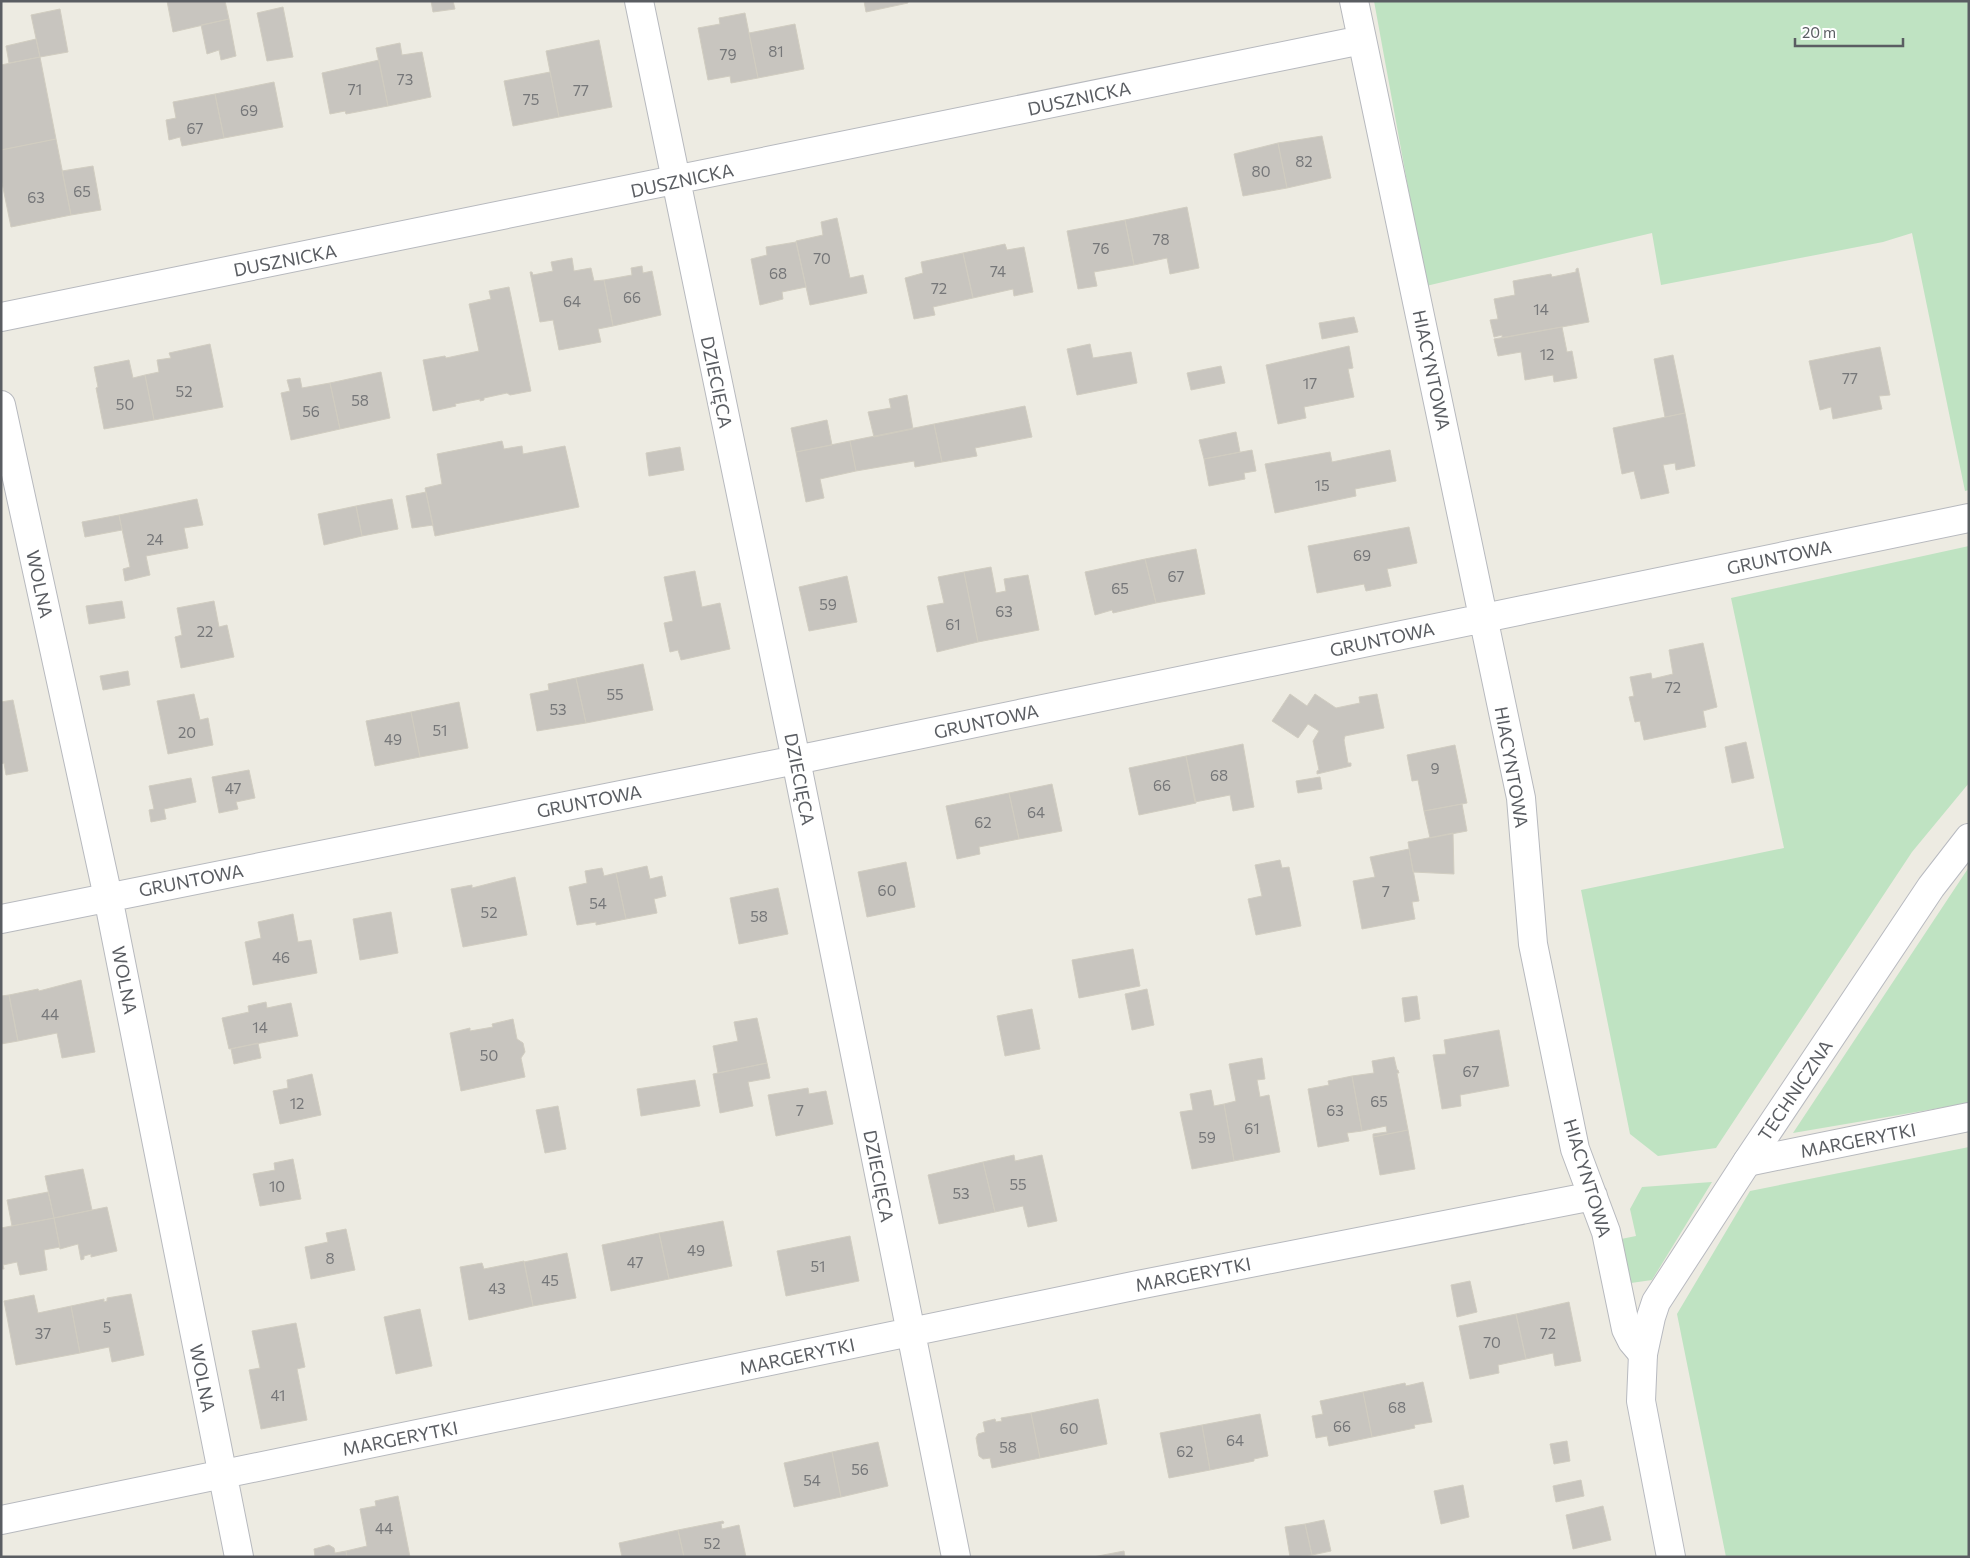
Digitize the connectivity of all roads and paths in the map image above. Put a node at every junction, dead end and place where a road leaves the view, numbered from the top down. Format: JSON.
{"nodes":[{"id":1,"x":639,"y":1,"type":"edge"},
{"id":2,"x":1354,"y":1,"type":"edge"},
{"id":3,"x":1362,"y":40,"type":"junction"},
{"id":4,"x":675,"y":181,"type":"junction"},
{"id":5,"x":1,"y":317,"type":"edge"},
{"id":6,"x":1,"y":405,"type":"edge"},
{"id":7,"x":1969,"y":518,"type":"edge"},
{"id":8,"x":1484,"y":617,"type":"junction"},
{"id":9,"x":796,"y":760,"type":"junction"},
{"id":10,"x":1969,"y":838,"type":"edge"},
{"id":11,"x":108,"y":897,"type":"junction"},
{"id":12,"x":1,"y":919,"type":"edge"},
{"id":13,"x":1969,"y":1117,"type":"edge"},
{"id":14,"x":1747,"y":1162,"type":"junction"},
{"id":15,"x":1593,"y":1196,"type":"junction"},
{"id":16,"x":911,"y":1333,"type":"junction"},
{"id":17,"x":1643,"y":1354,"type":"junction"},
{"id":18,"x":222,"y":1474,"type":"junction"},
{"id":19,"x":1,"y":1520,"type":"edge"},
{"id":20,"x":239,"y":1557,"type":"edge"},
{"id":21,"x":956,"y":1557,"type":"edge"},
{"id":22,"x":1671,"y":1557,"type":"edge"}],
"edges":[{"from":1,"to":4,"type":"street","name":"DZIECIĘCA"},
{"from":2,"to":3,"type":"street","name":"HIACYNTOWA"},
{"from":3,"to":4,"type":"street","name":"DUSZNICKA"},
{"from":3,"to":8,"type":"street","name":"HIACYNTOWA"},
{"from":4,"to":5,"type":"street","name":"DUSZNICKA"},
{"from":4,"to":9,"type":"street","name":"DZIECIĘCA"},
{"from":6,"to":11,"type":"street","name":"WOLNA"},
{"from":7,"to":8,"type":"street","name":"GRUNTOWA"},
{"from":8,"to":9,"type":"street","name":"GRUNTOWA"},
{"from":8,"to":15,"type":"street","name":"HIACYNTOWA"},
{"from":9,"to":11,"type":"street","name":"GRUNTOWA"},
{"from":9,"to":16,"type":"street","name":"DZIECIĘCA"},
{"from":10,"to":14,"type":"street","name":"TECHNICZNA"},
{"from":11,"to":12,"type":"street","name":"GRUNTOWA"},
{"from":11,"to":18,"type":"street","name":"WOLNA"},
{"from":13,"to":14,"type":"street","name":"MARGERYTKI"},
{"from":14,"to":17,"type":"street","name":"TECHNICZNA"},
{"from":15,"to":16,"type":"street","name":"MARGERYTKI"},
{"from":15,"to":17,"type":"street","name":"HIACYNTOWA"},
{"from":16,"to":18,"type":"street","name":"MARGERYTKI"},
{"from":16,"to":21,"type":"street","name":"DZIECIĘCA"},
{"from":17,"to":22,"type":"street"},
{"from":18,"to":19,"type":"street","name":"MARGERYTKI"},
{"from":18,"to":20,"type":"street","name":"WOLNA"}]}
